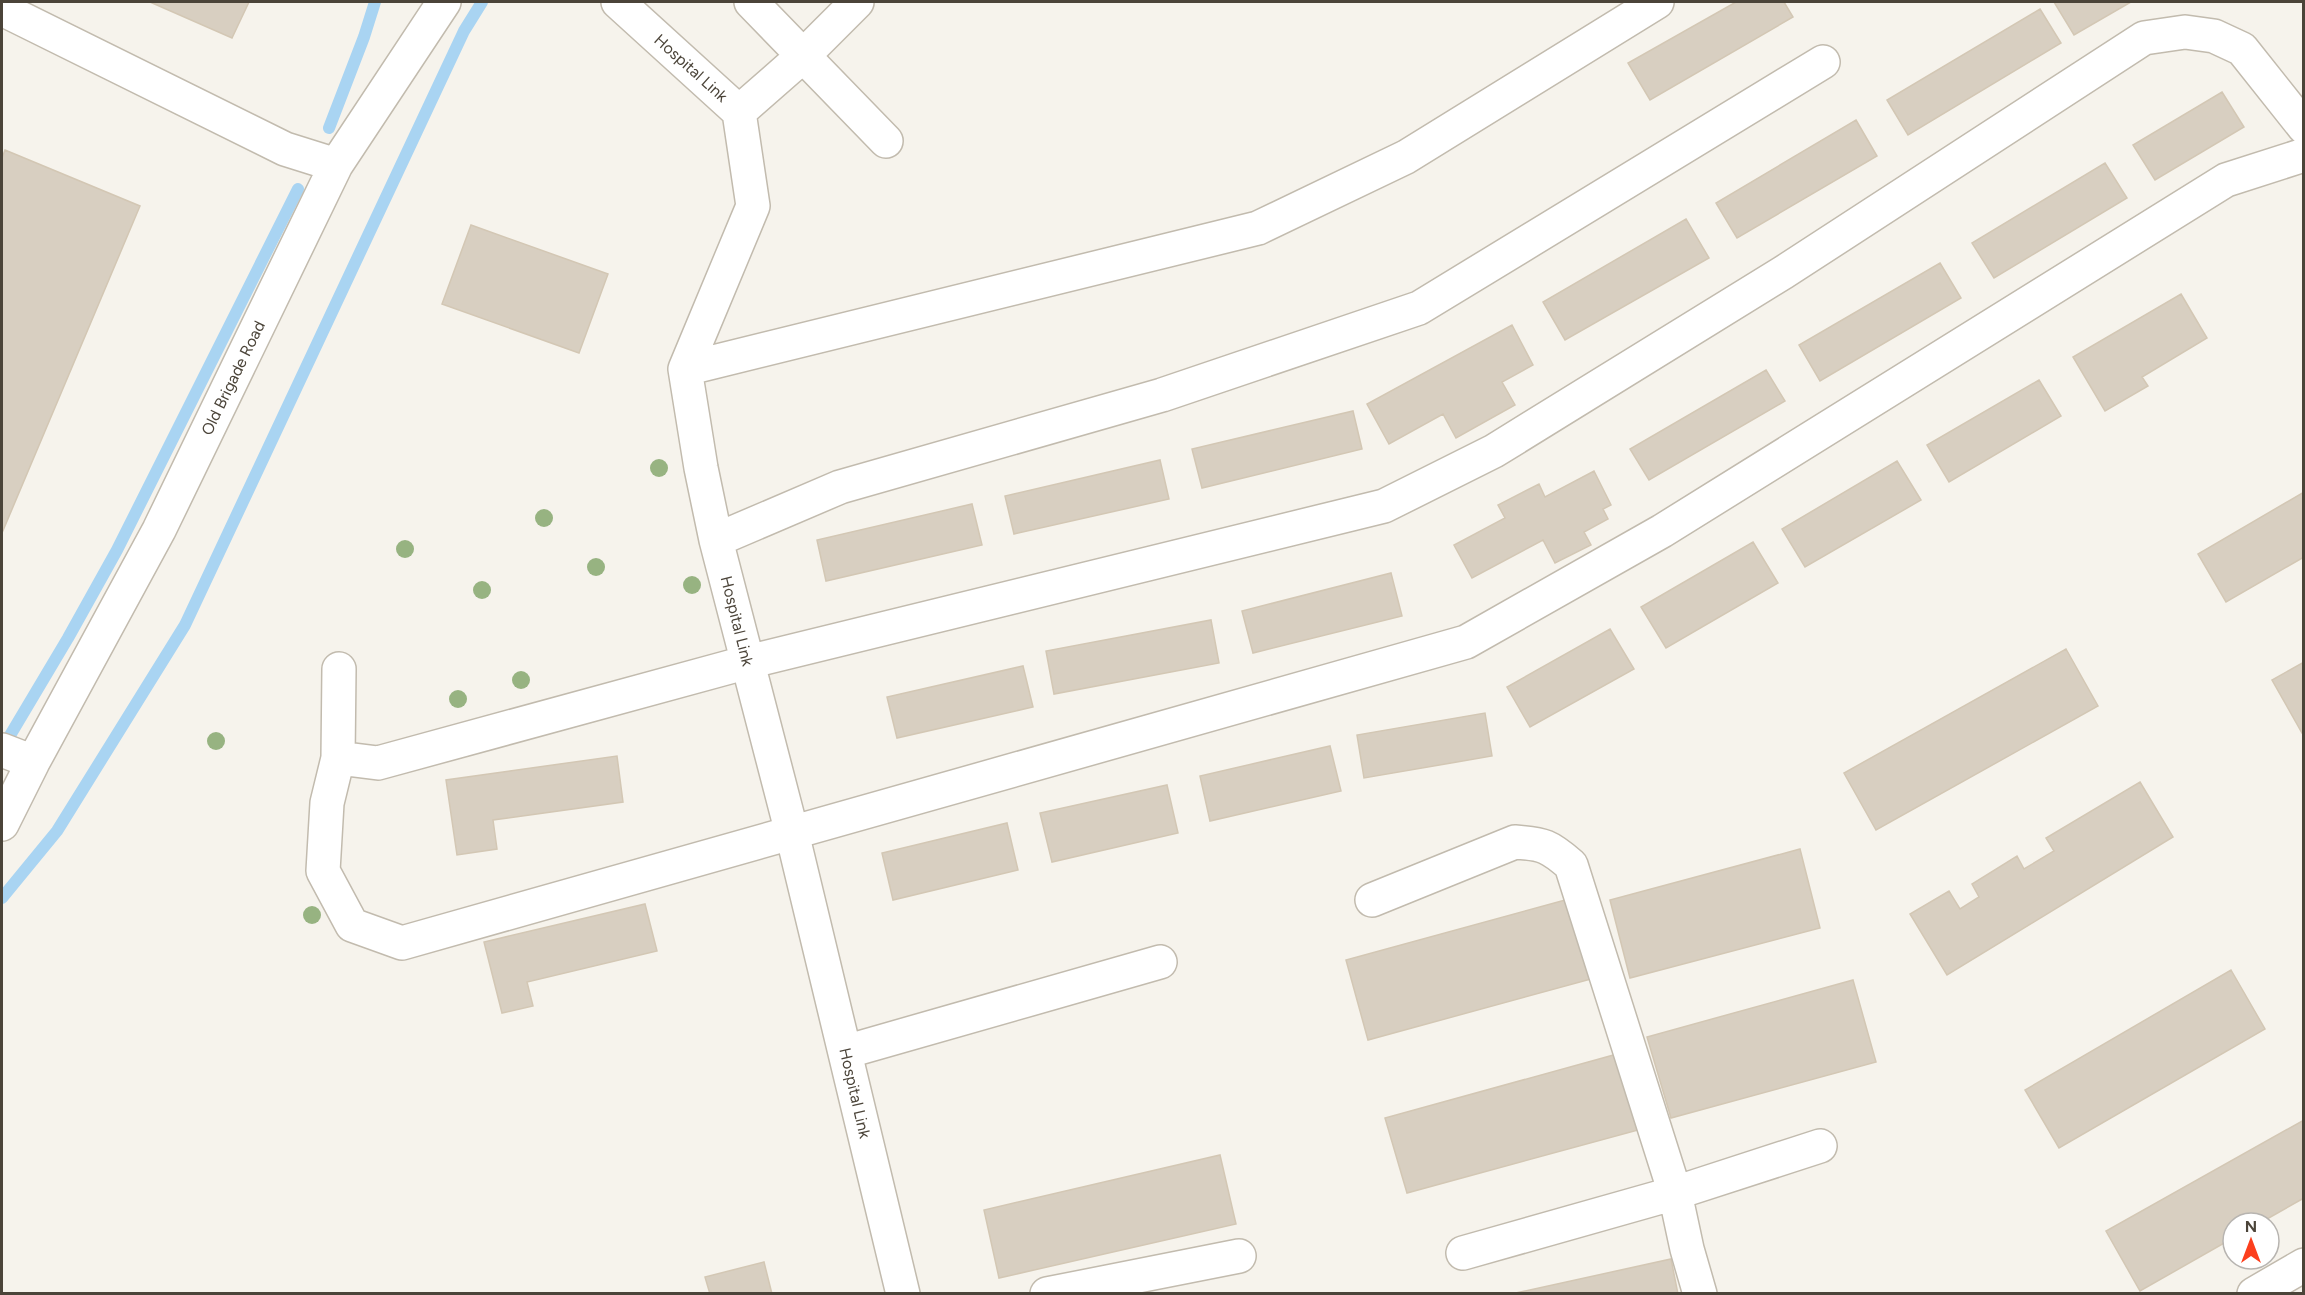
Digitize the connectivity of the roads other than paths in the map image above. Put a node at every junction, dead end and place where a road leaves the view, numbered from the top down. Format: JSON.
{"nodes":[{"id":1,"x":444,"y":2,"type":"edge"},
{"id":2,"x":618,"y":2,"type":"edge"},
{"id":3,"x":751,"y":2,"type":"edge"},
{"id":4,"x":857,"y":2,"type":"edge"},
{"id":5,"x":1657,"y":2,"type":"edge"},
{"id":6,"x":2,"y":9,"type":"edge"},
{"id":7,"x":804,"y":55,"type":"junction"},
{"id":8,"x":1823,"y":62,"type":"dead end"},
{"id":9,"x":739,"y":111,"type":"junction"},
{"id":10,"x":2304,"y":126,"type":"edge"},
{"id":11,"x":886,"y":141,"type":"dead end"},
{"id":12,"x":2304,"y":155,"type":"edge"},
{"id":13,"x":336,"y":165,"type":"junction"},
{"id":14,"x":685,"y":369,"type":"junction"},
{"id":15,"x":716,"y":540,"type":"junction"},
{"id":16,"x":748,"y":662,"type":"junction"},
{"id":17,"x":339,"y":669,"type":"dead end"},
{"id":18,"x":2,"y":750,"type":"edge"},
{"id":19,"x":338,"y":758,"type":"junction"},
{"id":20,"x":33,"y":762,"type":"junction"},
{"id":21,"x":2,"y":824,"type":"edge"},
{"id":22,"x":792,"y":833,"type":"junction"},
{"id":23,"x":1372,"y":900,"type":"dead end"},
{"id":24,"x":1160,"y":962,"type":"dead end"},
{"id":25,"x":845,"y":1052,"type":"junction"},
{"id":26,"x":1820,"y":1146,"type":"dead end"},
{"id":27,"x":1675,"y":1193,"type":"junction"},
{"id":28,"x":1463,"y":1253,"type":"dead end"},
{"id":29,"x":1239,"y":1256,"type":"dead end"},
{"id":30,"x":2304,"y":1265,"type":"edge"},
{"id":31,"x":903,"y":1293,"type":"edge"},
{"id":32,"x":1047,"y":1293,"type":"edge"},
{"id":33,"x":1700,"y":1293,"type":"edge"},
{"id":34,"x":2254,"y":1293,"type":"edge"}],
"edges":[{"from":1,"to":13,"type":"street","name":"Old Brigade Road"},
{"from":2,"to":9,"type":"street","name":"Hospital Link"},
{"from":3,"to":7,"type":"street"},
{"from":4,"to":7,"type":"street"},
{"from":5,"to":14,"type":"street"},
{"from":6,"to":13,"type":"street"},
{"from":7,"to":9,"type":"street"},
{"from":7,"to":11,"type":"street"},
{"from":8,"to":15,"type":"street"},
{"from":9,"to":14,"type":"street","name":"Hospital Link"},
{"from":10,"to":16,"type":"street"},
{"from":12,"to":22,"type":"street"},
{"from":13,"to":20,"type":"street","name":"Old Brigade Road"},
{"from":14,"to":15,"type":"street","name":"Hospital Link"},
{"from":15,"to":16,"type":"street","name":"Hospital Link"},
{"from":16,"to":19,"type":"street"},
{"from":16,"to":22,"type":"street","name":"Hospital Link"},
{"from":17,"to":19,"type":"street"},
{"from":18,"to":20,"type":"street"},
{"from":19,"to":22,"type":"street"},
{"from":20,"to":21,"type":"street","name":"Old Brigade Road"},
{"from":22,"to":25,"type":"street","name":"Hospital Link"},
{"from":23,"to":27,"type":"street"},
{"from":24,"to":25,"type":"street"},
{"from":25,"to":31,"type":"street","name":"Hospital Link"},
{"from":26,"to":27,"type":"street"},
{"from":27,"to":28,"type":"street"},
{"from":27,"to":33,"type":"street"},
{"from":29,"to":32,"type":"street"},
{"from":30,"to":34,"type":"street"}]}
